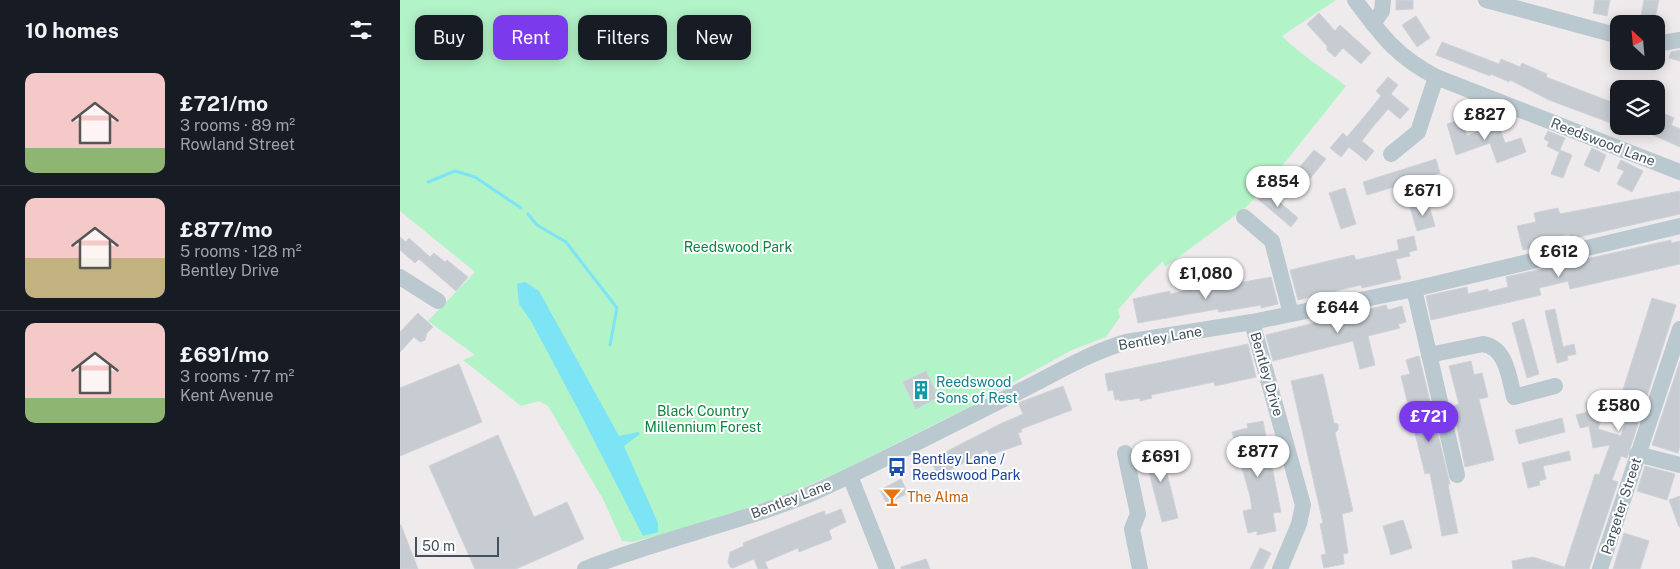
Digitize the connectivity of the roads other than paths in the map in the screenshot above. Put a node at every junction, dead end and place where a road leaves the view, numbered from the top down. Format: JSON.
{"nodes":[{"id":1,"x":1355,"y":0,"type":"edge"},
{"id":2,"x":1383,"y":0,"type":"edge"},
{"id":3,"x":1486,"y":0,"type":"edge"},
{"id":4,"x":1373,"y":24,"type":"junction"},
{"id":5,"x":1610,"y":34,"type":"edge"},
{"id":6,"x":1680,"y":40,"type":"edge"},
{"id":7,"x":1665,"y":42,"type":"edge"},
{"id":8,"x":1436,"y":77,"type":"junction"},
{"id":9,"x":1391,"y":154,"type":"dead end"},
{"id":10,"x":1680,"y":172,"type":"edge"},
{"id":11,"x":1244,"y":217,"type":"dead end"},
{"id":12,"x":1680,"y":226,"type":"edge"},
{"id":13,"x":401,"y":280,"type":"edge"},
{"id":14,"x":1414,"y":289,"type":"junction"},
{"id":15,"x":438,"y":301,"type":"dead end"},
{"id":16,"x":1291,"y":314,"type":"junction"},
{"id":17,"x":1252,"y":322,"type":"junction"},
{"id":18,"x":1678,"y":338,"type":"edge"},
{"id":19,"x":1429,"y":355,"type":"junction"},
{"id":20,"x":1555,"y":386,"type":"dead end"},
{"id":21,"x":1125,"y":453,"type":"dead end"},
{"id":22,"x":1637,"y":454,"type":"junction"},
{"id":23,"x":1680,"y":465,"type":"edge"},
{"id":24,"x":1457,"y":475,"type":"dead end"},
{"id":25,"x":850,"y":476,"type":"junction"},
{"id":26,"x":585,"y":569,"type":"edge"},
{"id":27,"x":887,"y":569,"type":"edge"},
{"id":28,"x":1140,"y":569,"type":"edge"},
{"id":29,"x":1280,"y":569,"type":"edge"},
{"id":30,"x":1600,"y":569,"type":"edge"}],
"edges":[{"from":1,"to":4,"type":"street","name":"Reedswood Lane"},
{"from":2,"to":4,"type":"street"},
{"from":3,"to":5,"type":"street"},
{"from":4,"to":8,"type":"street","name":"Reedswood Lane"},
{"from":6,"to":7,"type":"street"},
{"from":8,"to":9,"type":"street"},
{"from":8,"to":10,"type":"street","name":"Reedswood Lane"},
{"from":11,"to":16,"type":"street"},
{"from":12,"to":14,"type":"street","name":"Bentley Lane"},
{"from":13,"to":15,"type":"street"},
{"from":14,"to":16,"type":"street","name":"Bentley Lane"},
{"from":14,"to":19,"type":"street"},
{"from":16,"to":17,"type":"street","name":"Bentley Lane"},
{"from":17,"to":25,"type":"street","name":"Bentley Lane"},
{"from":17,"to":29,"type":"street","name":"Bentley Drive"},
{"from":18,"to":22,"type":"street","name":"Pargeter Street"},
{"from":19,"to":20,"type":"street"},
{"from":19,"to":24,"type":"street"},
{"from":21,"to":28,"type":"street"},
{"from":22,"to":23,"type":"street"},
{"from":22,"to":30,"type":"street","name":"Pargeter Street"},
{"from":25,"to":26,"type":"street","name":"Bentley Lane"},
{"from":25,"to":27,"type":"street"}]}
